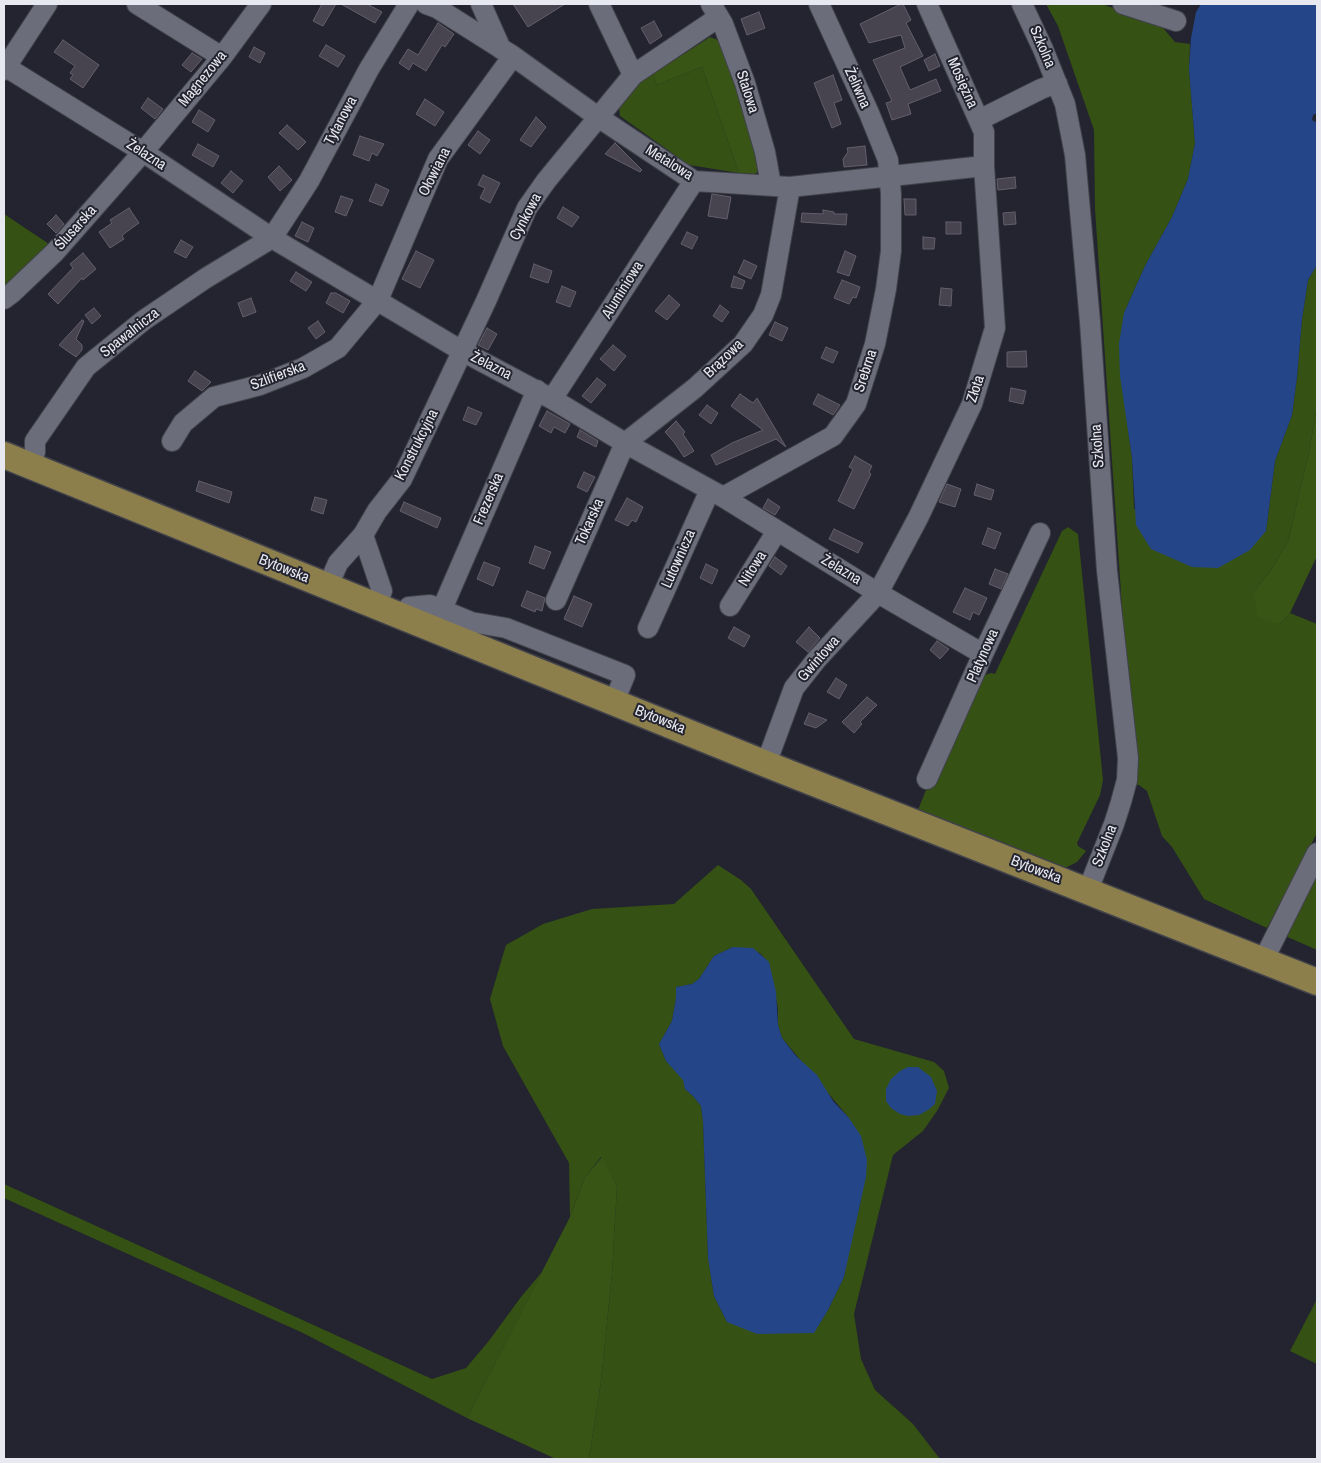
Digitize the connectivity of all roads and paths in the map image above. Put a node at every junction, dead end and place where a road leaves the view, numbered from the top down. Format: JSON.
{"nodes":[{"id":1,"x":46,"y":4,"type":"edge"},
{"id":2,"x":137,"y":4,"type":"edge"},
{"id":3,"x":261,"y":4,"type":"edge"},
{"id":4,"x":410,"y":4,"type":"edge"},
{"id":5,"x":426,"y":4,"type":"edge"},
{"id":6,"x":481,"y":4,"type":"edge"},
{"id":7,"x":599,"y":4,"type":"edge"},
{"id":8,"x":819,"y":4,"type":"edge"},
{"id":9,"x":927,"y":4,"type":"edge"},
{"id":10,"x":1022,"y":4,"type":"edge"},
{"id":11,"x":1123,"y":4,"type":"edge"},
{"id":12,"x":715,"y":10,"type":"edge"},
{"id":13,"x":1176,"y":21,"type":"dead end"},
{"id":14,"x":507,"y":52,"type":"junction"},
{"id":15,"x":222,"y":57,"type":"junction"},
{"id":16,"x":5,"y":69,"type":"edge"},
{"id":17,"x":633,"y":75,"type":"junction"},
{"id":18,"x":1057,"y":83,"type":"junction"},
{"id":19,"x":598,"y":117,"type":"junction"},
{"id":20,"x":979,"y":120,"type":"junction"},
{"id":21,"x":143,"y":152,"type":"junction"},
{"id":22,"x":984,"y":166,"type":"junction"},
{"id":23,"x":889,"y":175,"type":"junction"},
{"id":24,"x":694,"y":181,"type":"junction"},
{"id":25,"x":780,"y":186,"type":"junction"},
{"id":26,"x":272,"y":238,"type":"junction"},
{"id":27,"x":4,"y":299,"type":"edge"},
{"id":28,"x":378,"y":300,"type":"junction"},
{"id":29,"x":462,"y":351,"type":"junction"},
{"id":30,"x":544,"y":394,"type":"junction"},
{"id":31,"x":172,"y":441,"type":"dead end"},
{"id":32,"x":625,"y":443,"type":"junction"},
{"id":33,"x":4,"y":455,"type":"edge"},
{"id":34,"x":30,"y":466,"type":"junction"},
{"id":35,"x":717,"y":494,"type":"junction"},
{"id":36,"x":777,"y":531,"type":"junction"},
{"id":37,"x":1040,"y":533,"type":"dead end"},
{"id":38,"x":363,"y":535,"type":"junction"},
{"id":39,"x":328,"y":586,"type":"junction"},
{"id":40,"x":878,"y":593,"type":"junction"},
{"id":41,"x":556,"y":600,"type":"dead end"},
{"id":42,"x":375,"y":606,"type":"junction"},
{"id":43,"x":730,"y":606,"type":"dead end"},
{"id":44,"x":442,"y":609,"type":"junction"},
{"id":45,"x":404,"y":617,"type":"junction"},
{"id":46,"x":648,"y":628,"type":"dead end"},
{"id":47,"x":983,"y":654,"type":"junction"},
{"id":48,"x":614,"y":702,"type":"junction"},
{"id":49,"x":766,"y":764,"type":"junction"},
{"id":50,"x":927,"y":779,"type":"dead end"},
{"id":51,"x":1317,"y":853,"type":"edge"},
{"id":52,"x":1088,"y":890,"type":"junction"},
{"id":53,"x":1263,"y":961,"type":"junction"},
{"id":54,"x":1317,"y":982,"type":"edge"}],
"edges":[{"from":1,"to":16,"type":"street"},
{"from":2,"to":15,"type":"street"},
{"from":3,"to":15,"type":"street","name":"Magnezowa"},
{"from":4,"to":26,"type":"street","name":"Tytanowa"},
{"from":5,"to":14,"type":"street","name":"Metalowa"},
{"from":6,"to":14,"type":"street"},
{"from":7,"to":17,"type":"street"},
{"from":8,"to":23,"type":"street","name":"Żeliwna"},
{"from":9,"to":20,"type":"street","name":"Mosiężna"},
{"from":10,"to":18,"type":"street","name":"Szkolna"},
{"from":11,"to":13,"type":"street"},
{"from":12,"to":17,"type":"street","name":"Cynkowa"},
{"from":12,"to":25,"type":"street","name":"Stalowa"},
{"from":14,"to":19,"type":"street","name":"Metalowa"},
{"from":14,"to":28,"type":"street","name":"Ołowiana"},
{"from":15,"to":21,"type":"street","name":"Magnezowa"},
{"from":16,"to":21,"type":"street","name":"Żelazna"},
{"from":17,"to":19,"type":"street","name":"Cynkowa"},
{"from":18,"to":20,"type":"street"},
{"from":18,"to":52,"type":"street","name":"Szkolna"},
{"from":19,"to":24,"type":"street","name":"Metalowa"},
{"from":19,"to":29,"type":"street","name":"Cynkowa"},
{"from":20,"to":22,"type":"street","name":"Mosiężna"},
{"from":21,"to":26,"type":"street","name":"Żelazna"},
{"from":21,"to":27,"type":"street","name":"Ślusarska"},
{"from":22,"to":23,"type":"street","name":"Metalowa"},
{"from":22,"to":40,"type":"street","name":"Złota"},
{"from":23,"to":25,"type":"street","name":"Metalowa"},
{"from":23,"to":35,"type":"street","name":"Srebrna"},
{"from":24,"to":25,"type":"street","name":"Metalowa"},
{"from":24,"to":30,"type":"street","name":"Aluminiowa"},
{"from":25,"to":32,"type":"street","name":"Brązowa"},
{"from":26,"to":28,"type":"street","name":"Żelazna"},
{"from":26,"to":34,"type":"street","name":"Spawalnicza"},
{"from":28,"to":29,"type":"street","name":"Żelazna"},
{"from":28,"to":31,"type":"street","name":"Szlifierska"},
{"from":29,"to":30,"type":"street","name":"Żelazna"},
{"from":29,"to":38,"type":"street","name":"Konstrukcyjna"},
{"from":30,"to":32,"type":"street","name":"Żelazna"},
{"from":30,"to":44,"type":"street","name":"Frezerska"},
{"from":32,"to":35,"type":"street","name":"Żelazna"},
{"from":32,"to":41,"type":"street","name":"Tokarska"},
{"from":33,"to":34,"type":"main road","name":"Bytowska"},
{"from":34,"to":39,"type":"main road","name":"Bytowska"},
{"from":35,"to":36,"type":"street","name":"Żelazna"},
{"from":35,"to":46,"type":"street","name":"Lutownicza"},
{"from":36,"to":40,"type":"street","name":"Żelazna"},
{"from":36,"to":43,"type":"street","name":"Nitowa"},
{"from":37,"to":47,"type":"street","name":"Platynowa"},
{"from":38,"to":39,"type":"street","name":"Konstrukcyjna"},
{"from":38,"to":42,"type":"street"},
{"from":39,"to":42,"type":"main road","name":"Bytowska"},
{"from":40,"to":47,"type":"street","name":"Żelazna"},
{"from":40,"to":49,"type":"street","name":"Gwintowa"},
{"from":42,"to":45,"type":"main road","name":"Bytowska"},
{"from":44,"to":45,"type":"street"},
{"from":44,"to":48,"type":"street"},
{"from":45,"to":48,"type":"main road","name":"Bytowska"},
{"from":47,"to":50,"type":"street","name":"Platynowa"},
{"from":48,"to":49,"type":"main road","name":"Bytowska"},
{"from":49,"to":52,"type":"main road","name":"Bytowska"},
{"from":51,"to":53,"type":"street"},
{"from":52,"to":53,"type":"main road","name":"Bytowska"},
{"from":53,"to":54,"type":"main road","name":"Bytowska"}]}
